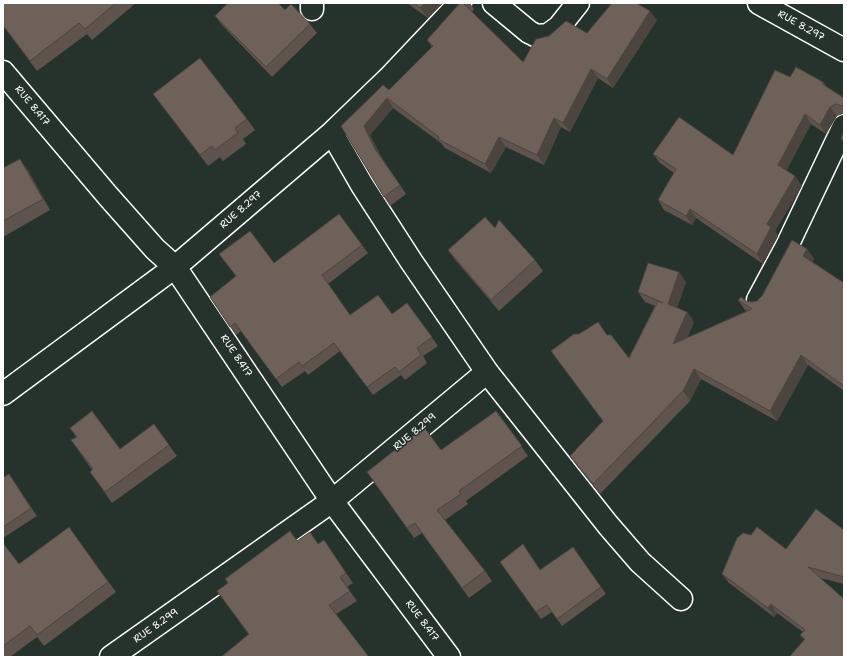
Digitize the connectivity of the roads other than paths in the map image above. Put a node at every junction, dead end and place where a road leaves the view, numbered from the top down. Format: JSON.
{"nodes":[{"id":1,"x":460,"y":3,"type":"edge"},
{"id":2,"x":494,"y":3,"type":"edge"},
{"id":3,"x":578,"y":3,"type":"edge"},
{"id":4,"x":759,"y":3,"type":"edge"},
{"id":5,"x":844,"y":50,"type":"edge"},
{"id":6,"x":3,"y":72,"type":"edge"},
{"id":7,"x":844,"y":126,"type":"edge"},
{"id":8,"x":332,"y":133,"type":"junction"},
{"id":9,"x":175,"y":267,"type":"junction"},
{"id":10,"x":758,"y":300,"type":"edge"},
{"id":11,"x":486,"y":372,"type":"junction"},
{"id":12,"x":3,"y":394,"type":"edge"},
{"id":13,"x":332,"y":502,"type":"junction"},
{"id":14,"x":681,"y":599,"type":"dead end"},
{"id":15,"x":111,"y":657,"type":"edge"},
{"id":16,"x":449,"y":657,"type":"edge"}],
"edges":[{"from":1,"to":8,"type":"street","name":"RUE 8.297"},
{"from":2,"to":3,"type":"street"},
{"from":4,"to":5,"type":"street","name":"RUE 8.297"},
{"from":6,"to":9,"type":"street","name":"RUE 8.417"},
{"from":7,"to":10,"type":"street"},
{"from":8,"to":9,"type":"street","name":"RUE 8.297"},
{"from":8,"to":11,"type":"street"},
{"from":9,"to":12,"type":"street","name":"RUE 8.297"},
{"from":9,"to":13,"type":"street","name":"RUE 8.417"},
{"from":11,"to":13,"type":"street","name":"RUE 8.299"},
{"from":11,"to":14,"type":"street"},
{"from":13,"to":15,"type":"street","name":"RUE 8.299"},
{"from":13,"to":16,"type":"street","name":"RUE 8.417"}]}
